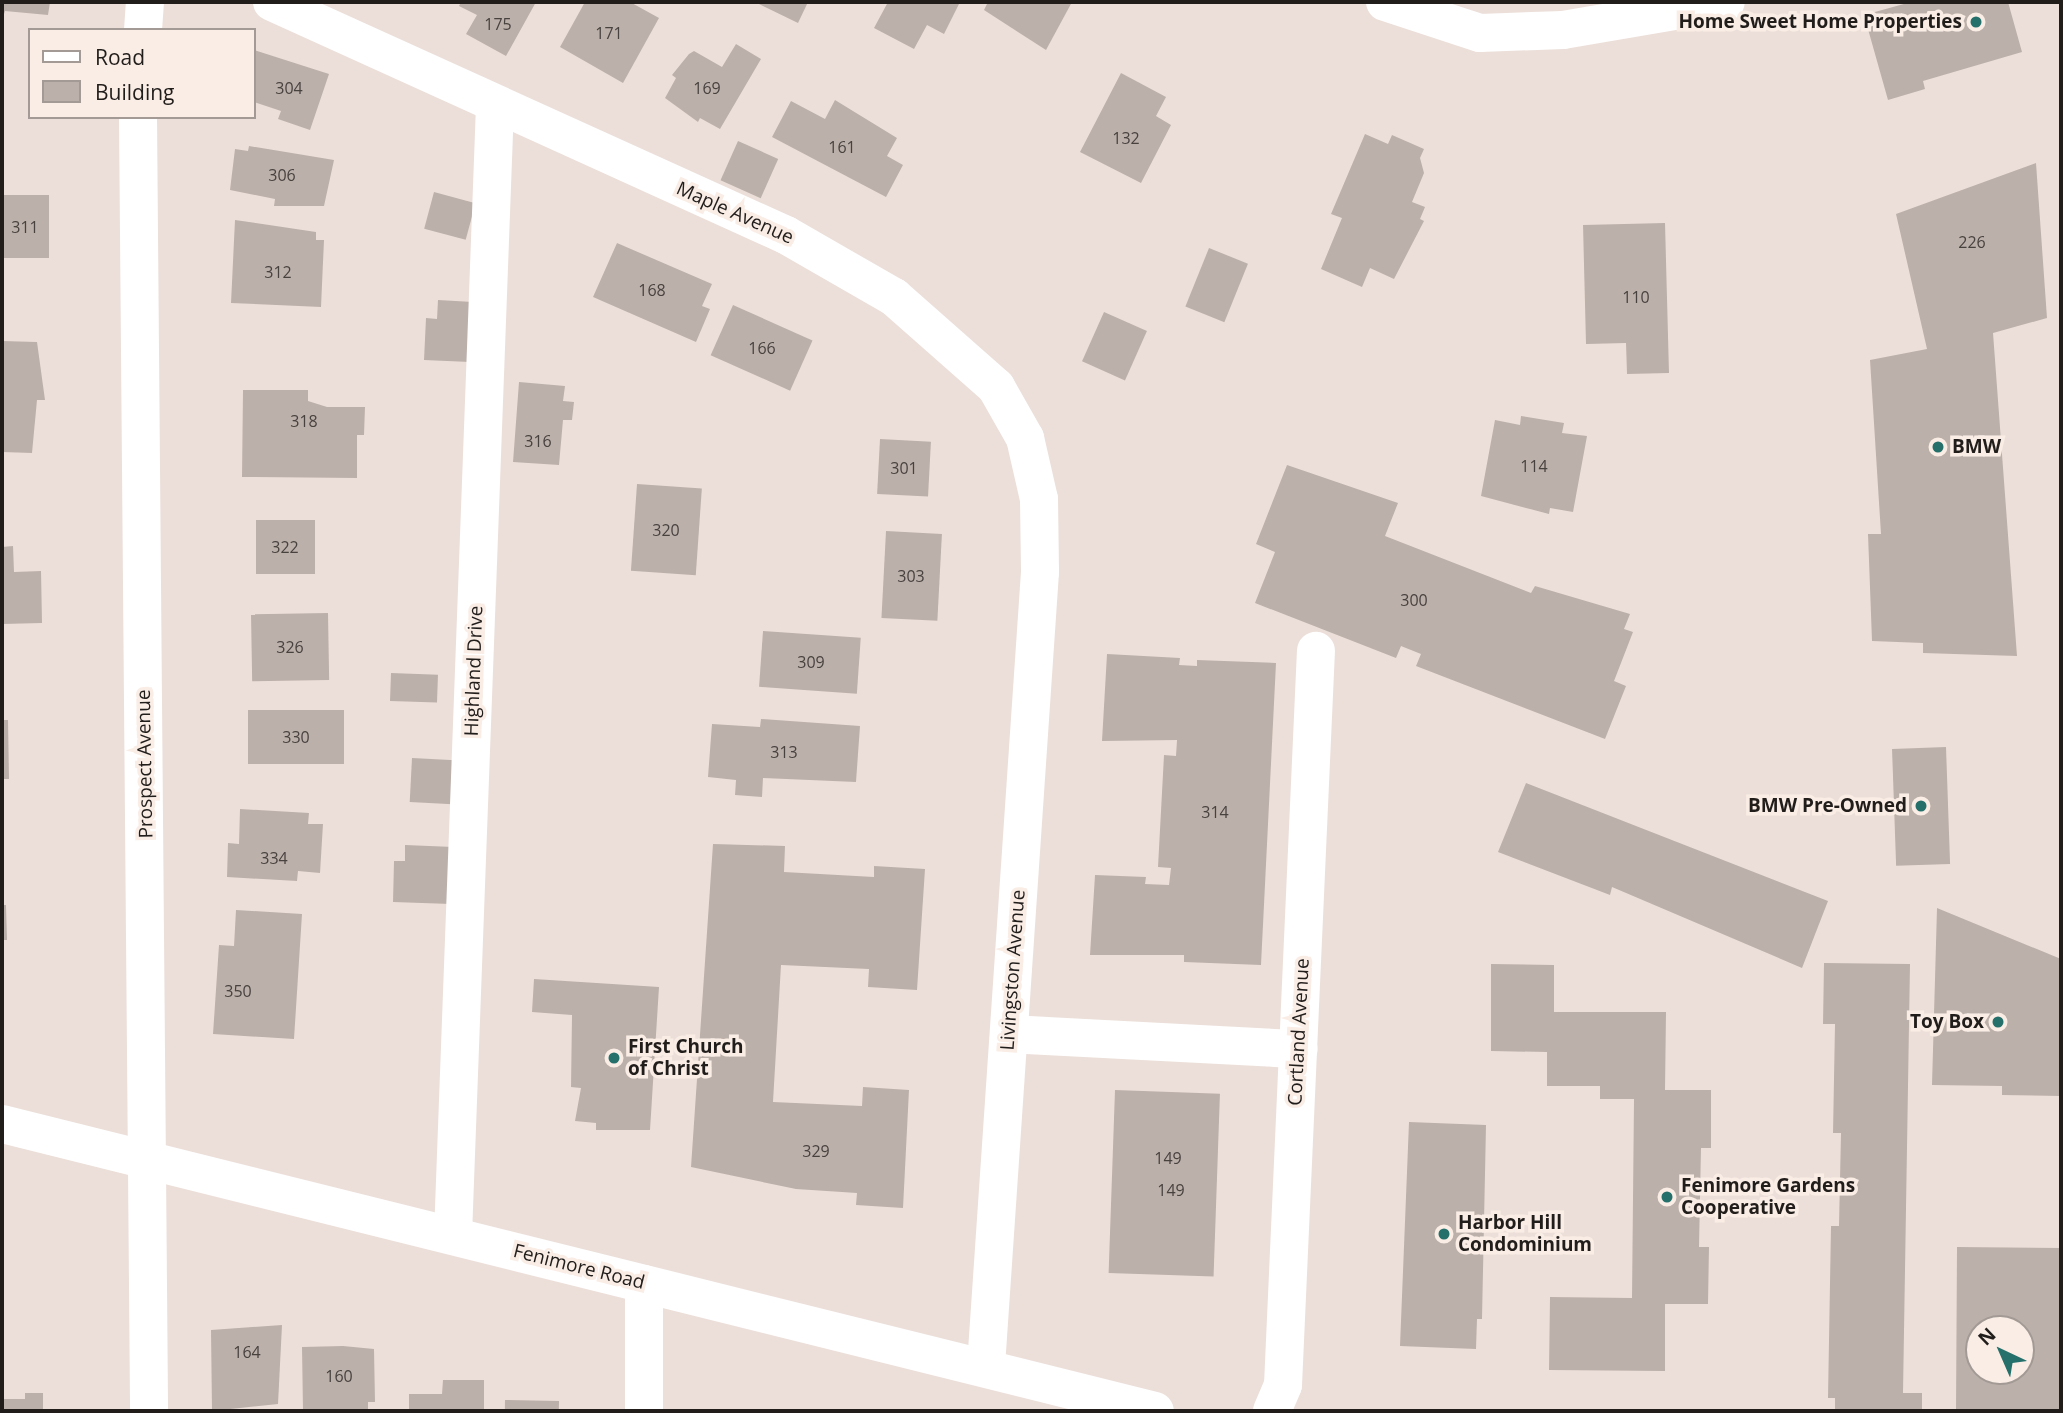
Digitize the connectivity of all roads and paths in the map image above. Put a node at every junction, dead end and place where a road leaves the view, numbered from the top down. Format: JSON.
{"nodes":[{"id":1,"x":145,"y":2,"type":"edge"},
{"id":2,"x":272,"y":2,"type":"edge"},
{"id":3,"x":1385,"y":2,"type":"edge"},
{"id":4,"x":1726,"y":2,"type":"edge"},
{"id":5,"x":143,"y":28,"type":"edge"},
{"id":6,"x":495,"y":107,"type":"junction"},
{"id":7,"x":138,"y":119,"type":"edge"},
{"id":8,"x":1040,"y":572,"type":"joint"},
{"id":9,"x":1316,"y":651,"type":"dead end"},
{"id":10,"x":1009,"y":1034,"type":"junction"},
{"id":11,"x":1298,"y":1049,"type":"junction"},
{"id":12,"x":2,"y":1124,"type":"edge"},
{"id":13,"x":149,"y":1163,"type":"junction"},
{"id":14,"x":453,"y":1235,"type":"junction"},
{"id":15,"x":644,"y":1284,"type":"junction"},
{"id":16,"x":986,"y":1367,"type":"junction"},
{"id":17,"x":149,"y":1411,"type":"edge"},
{"id":18,"x":644,"y":1411,"type":"edge"},
{"id":19,"x":1155,"y":1411,"type":"edge"},
{"id":20,"x":1272,"y":1411,"type":"edge"}],
"edges":[{"from":1,"to":5,"type":"street"},
{"from":2,"to":6,"type":"street","name":"Maple Avenue"},
{"from":3,"to":4,"type":"street"},
{"from":6,"to":8,"type":"street","name":"Maple Avenue"},
{"from":6,"to":14,"type":"street","name":"Highland Drive"},
{"from":7,"to":13,"type":"street","name":"Prospect Avenue"},
{"from":8,"to":10,"type":"street","name":"Livingston Avenue"},
{"from":9,"to":11,"type":"street","name":"Cortland Avenue"},
{"from":10,"to":11,"type":"street"},
{"from":10,"to":16,"type":"street","name":"Livingston Avenue"},
{"from":11,"to":20,"type":"street","name":"Cortland Avenue"},
{"from":12,"to":13,"type":"street","name":"Fenimore Road"},
{"from":13,"to":14,"type":"street","name":"Fenimore Road"},
{"from":13,"to":17,"type":"street","name":"Prospect Avenue"},
{"from":14,"to":15,"type":"street","name":"Fenimore Road"},
{"from":15,"to":16,"type":"street","name":"Fenimore Road"},
{"from":15,"to":18,"type":"street"},
{"from":16,"to":19,"type":"street","name":"Fenimore Road"}]}
